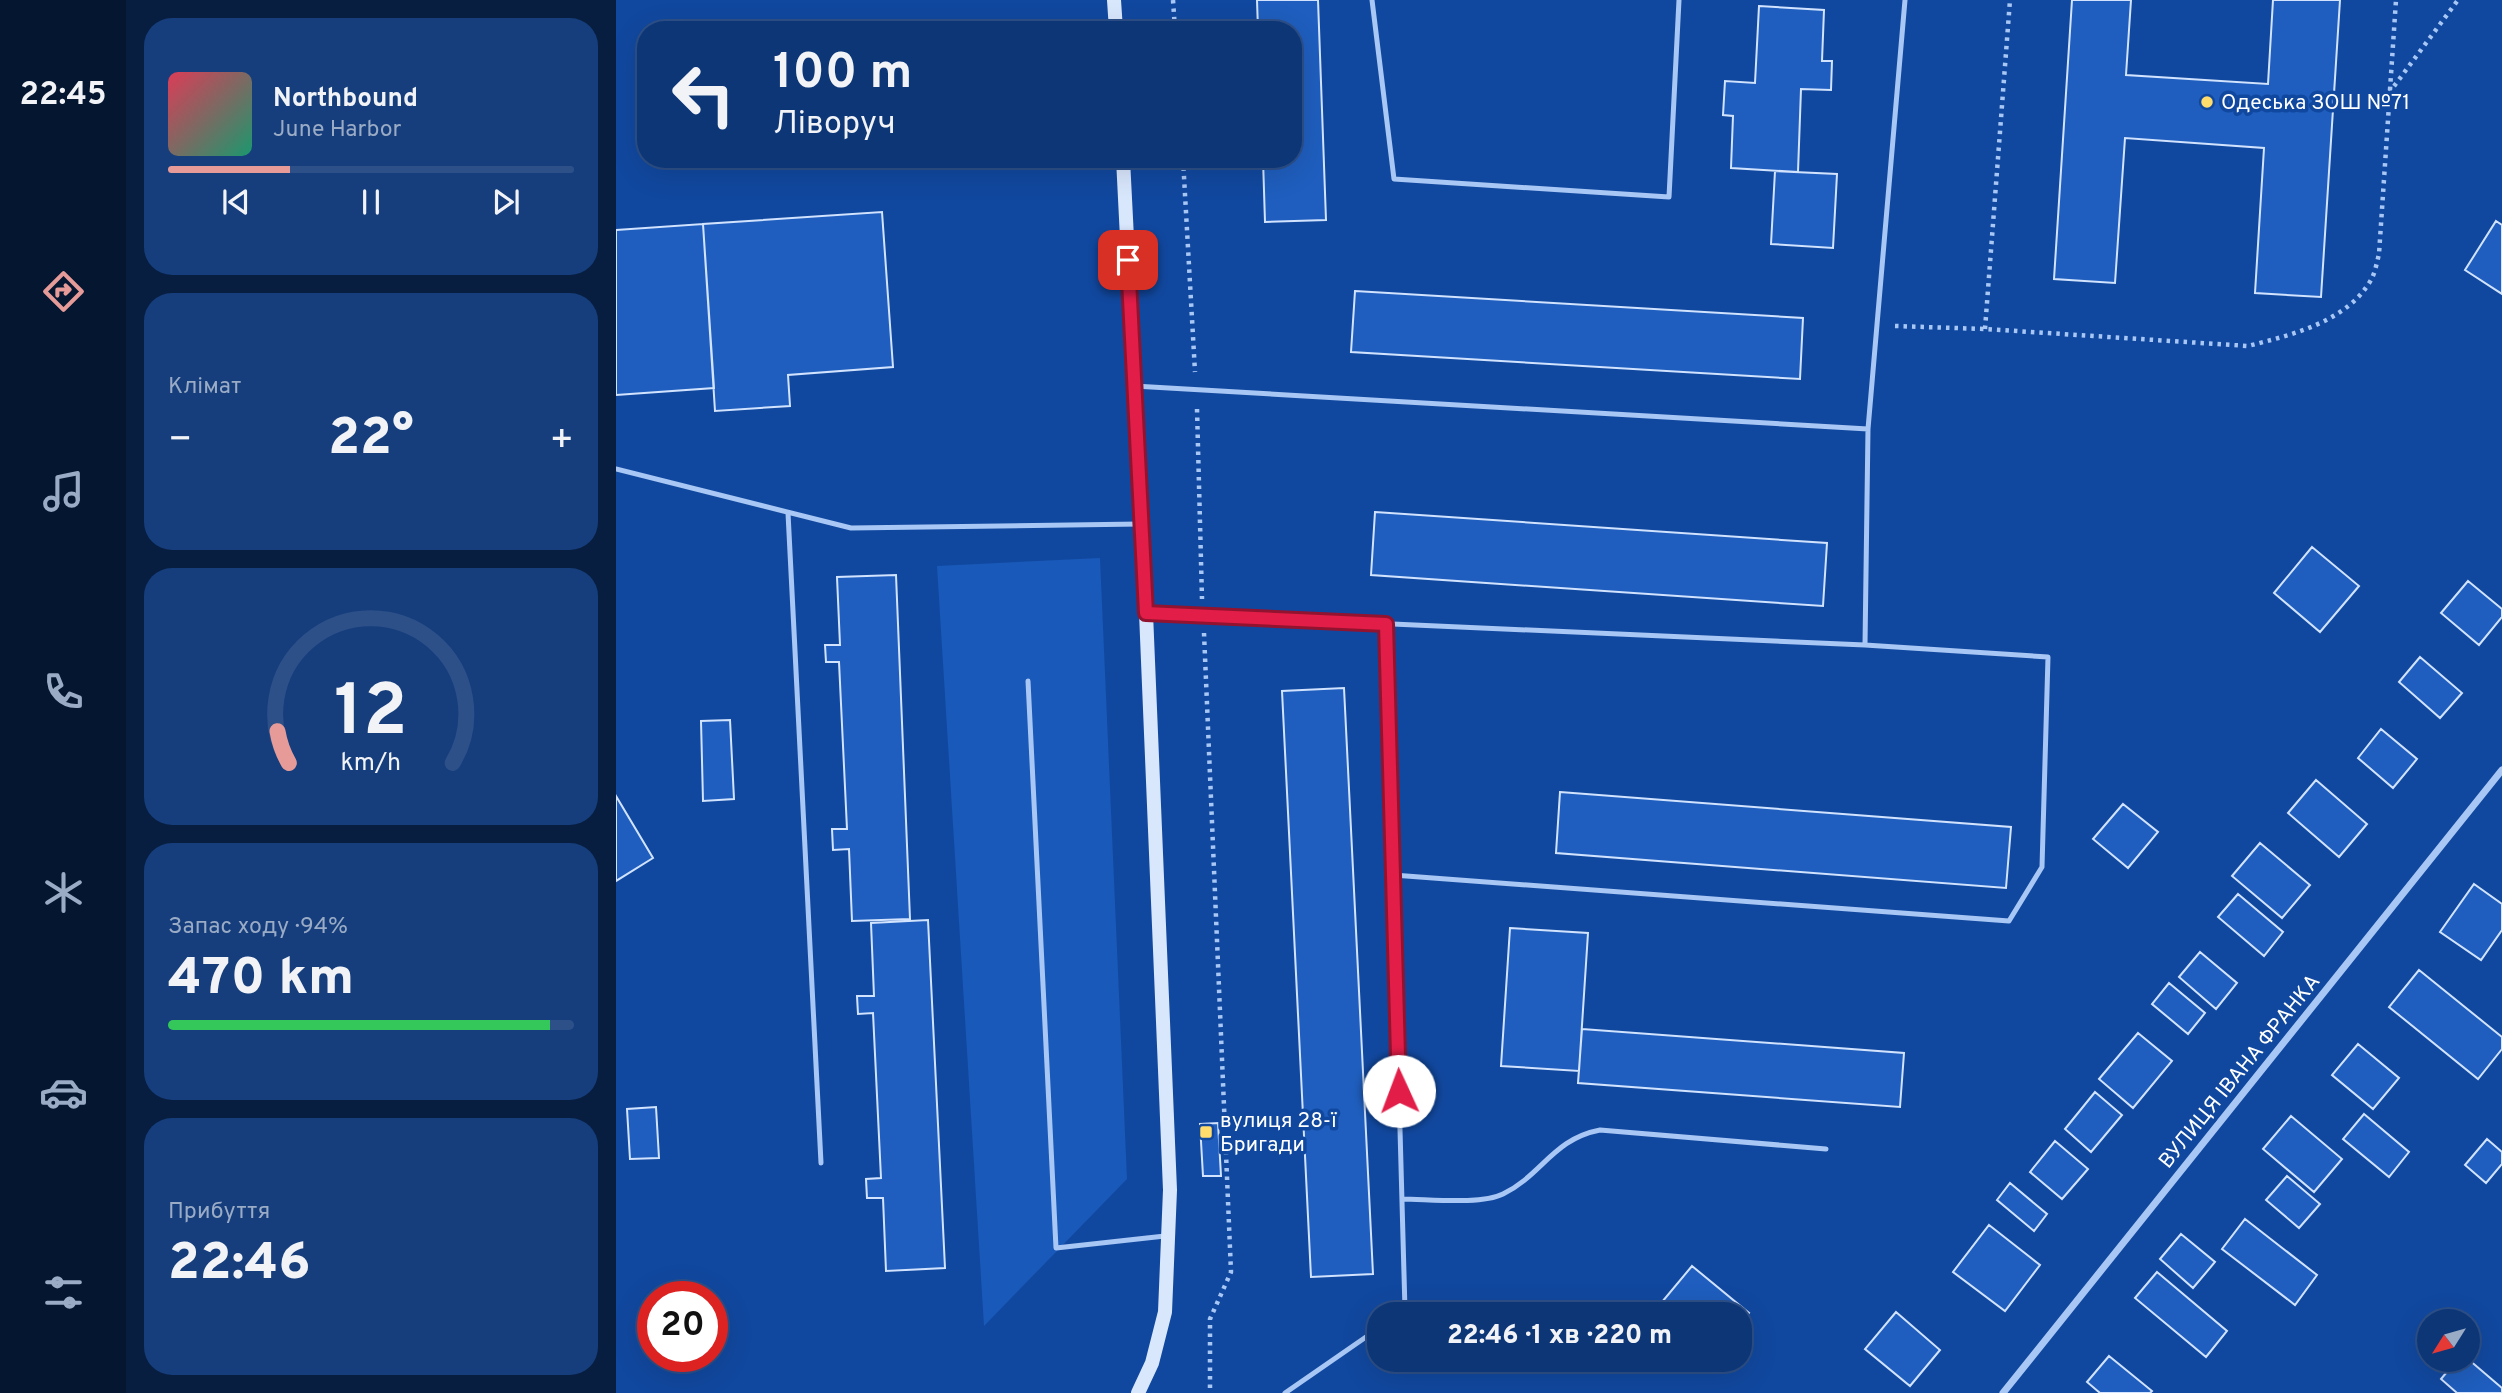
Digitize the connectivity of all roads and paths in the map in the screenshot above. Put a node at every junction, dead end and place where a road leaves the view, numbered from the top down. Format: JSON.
{"nodes":[{"id":1,"x":1114,"y":0,"type":"edge"},
{"id":2,"x":1173,"y":0,"type":"edge"},
{"id":3,"x":1372,"y":0,"type":"edge"},
{"id":4,"x":1679,"y":0,"type":"edge"},
{"id":5,"x":1905,"y":0,"type":"edge"},
{"id":6,"x":2010,"y":0,"type":"edge"},
{"id":7,"x":2396,"y":0,"type":"edge"},
{"id":8,"x":2458,"y":0,"type":"edge"},
{"id":9,"x":1115,"y":21,"type":"edge"},
{"id":10,"x":1174,"y":21,"type":"edge"},
{"id":11,"x":2388,"y":94,"type":"junction"},
{"id":12,"x":1123,"y":168,"type":"edge"},
{"id":13,"x":1184,"y":168,"type":"edge"},
{"id":14,"x":1877,"y":326,"type":"junction"},
{"id":15,"x":1985,"y":329,"type":"junction"},
{"id":16,"x":1134,"y":386,"type":"junction"},
{"id":17,"x":1196,"y":390,"type":"junction"},
{"id":18,"x":1868,"y":429,"type":"junction"},
{"id":19,"x":616,"y":469,"type":"edge"},
{"id":20,"x":788,"y":513,"type":"junction"},
{"id":21,"x":1140,"y":524,"type":"junction"},
{"id":22,"x":1146,"y":613,"type":"junction"},
{"id":23,"x":1203,"y":615,"type":"junction"},
{"id":24,"x":1386,"y":624,"type":"junction"},
{"id":25,"x":1865,"y":645,"type":"junction"},
{"id":26,"x":1028,"y":681,"type":"dead end"},
{"id":27,"x":2502,"y":770,"type":"edge"},
{"id":28,"x":1393,"y":875,"type":"junction"},
{"id":29,"x":1826,"y":1149,"type":"dead end"},
{"id":30,"x":821,"y":1163,"type":"dead end"},
{"id":31,"x":1402,"y":1199,"type":"junction"},
{"id":32,"x":1168,"y":1236,"type":"junction"},
{"id":33,"x":1405,"y":1302,"type":"edge"},
{"id":34,"x":1367,"y":1336,"type":"edge"},
{"id":35,"x":1139,"y":1393,"type":"edge"},
{"id":36,"x":1210,"y":1393,"type":"edge"},
{"id":37,"x":1286,"y":1393,"type":"edge"},
{"id":38,"x":2003,"y":1393,"type":"edge"}],
"edges":[{"from":1,"to":9,"type":"street"},
{"from":2,"to":10,"type":"path"},
{"from":3,"to":4,"type":"lane"},
{"from":5,"to":14,"type":"lane"},
{"from":6,"to":15,"type":"path"},
{"from":7,"to":11,"type":"path"},
{"from":8,"to":11,"type":"path"},
{"from":11,"to":15,"type":"path"},
{"from":12,"to":16,"type":"street"},
{"from":13,"to":17,"type":"path"},
{"from":14,"to":15,"type":"path"},
{"from":14,"to":18,"type":"lane"},
{"from":16,"to":17,"type":"lane"},
{"from":16,"to":21,"type":"street"},
{"from":17,"to":18,"type":"lane"},
{"from":17,"to":23,"type":"path"},
{"from":18,"to":25,"type":"lane"},
{"from":19,"to":20,"type":"lane"},
{"from":20,"to":21,"type":"lane"},
{"from":20,"to":30,"type":"lane"},
{"from":21,"to":22,"type":"street"},
{"from":22,"to":23,"type":"lane"},
{"from":22,"to":32,"type":"street"},
{"from":23,"to":24,"type":"lane"},
{"from":23,"to":36,"type":"path"},
{"from":24,"to":25,"type":"lane"},
{"from":24,"to":28,"type":"lane"},
{"from":25,"to":28,"type":"lane"},
{"from":26,"to":32,"type":"lane"},
{"from":27,"to":38,"type":"street","name":"ВУЛИЦЯ ІВАНА ФРАНКА"},
{"from":28,"to":31,"type":"lane"},
{"from":29,"to":31,"type":"lane"},
{"from":31,"to":33,"type":"lane"},
{"from":32,"to":35,"type":"street"},
{"from":34,"to":37,"type":"lane"}]}
